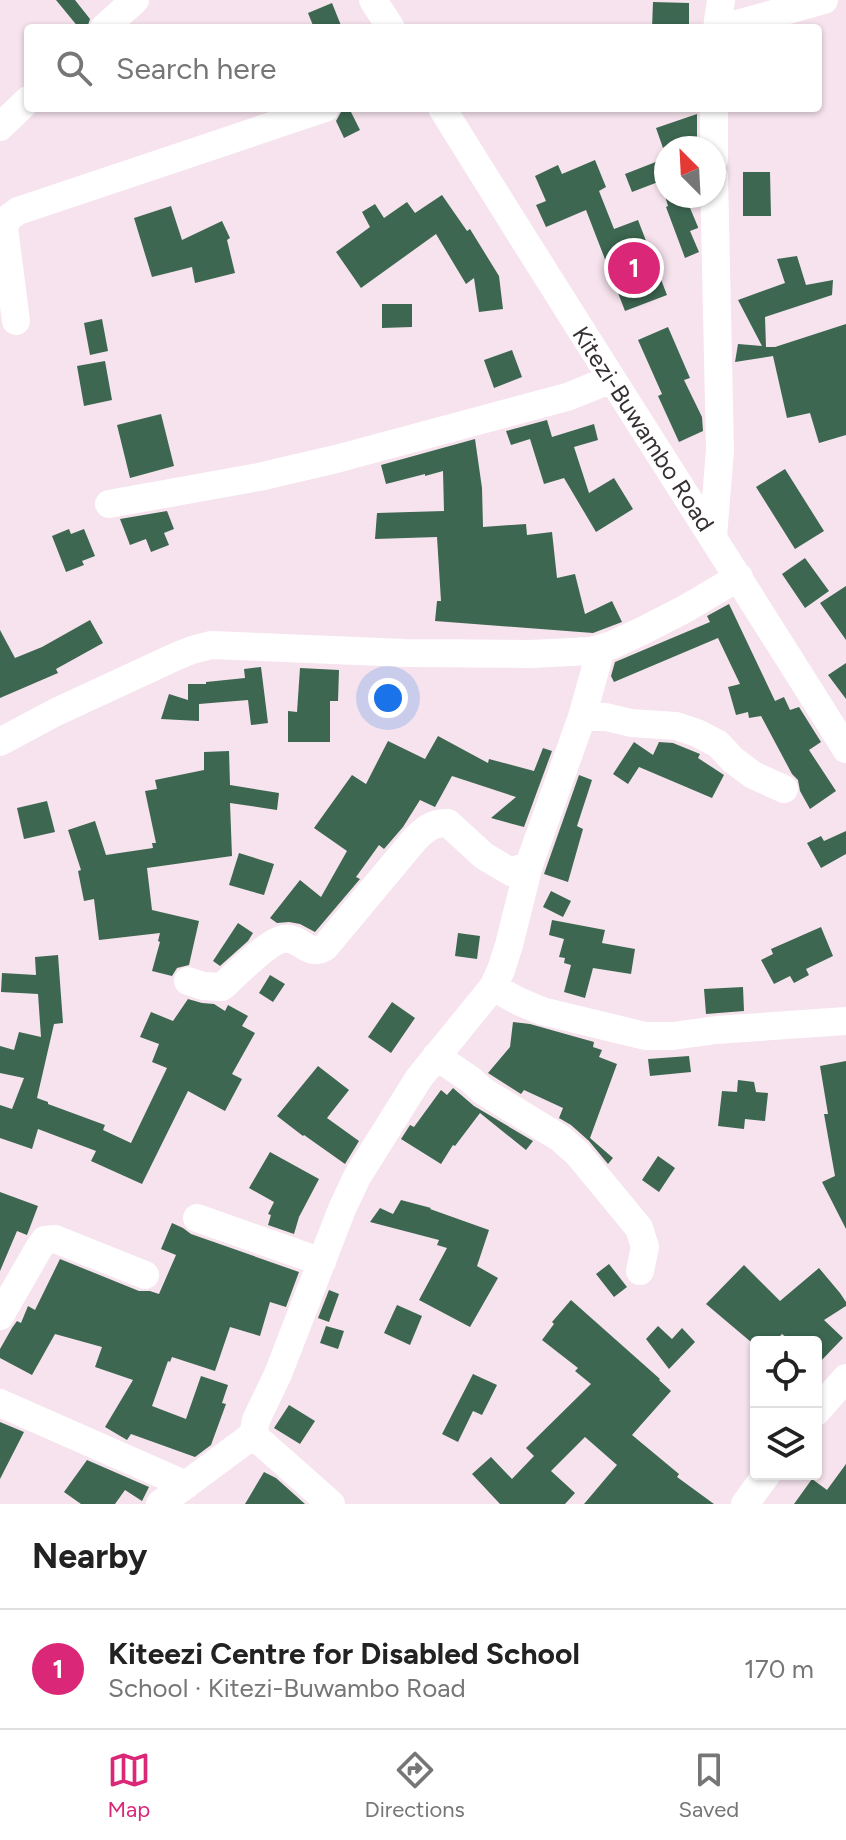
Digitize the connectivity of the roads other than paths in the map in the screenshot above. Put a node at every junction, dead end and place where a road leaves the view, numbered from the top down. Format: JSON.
{"nodes":[{"id":1,"x":135,"y":0,"type":"edge"},
{"id":2,"x":373,"y":0,"type":"edge"},
{"id":3,"x":721,"y":0,"type":"edge"},
{"id":4,"x":824,"y":0,"type":"edge"},
{"id":5,"x":108,"y":24,"type":"edge"},
{"id":6,"x":388,"y":24,"type":"edge"},
{"id":7,"x":718,"y":24,"type":"edge"},
{"id":8,"x":737,"y":24,"type":"edge"},
{"id":9,"x":24,"y":104,"type":"edge"},
{"id":10,"x":313,"y":112,"type":"edge"},
{"id":11,"x":444,"y":112,"type":"edge"},
{"id":12,"x":714,"y":112,"type":"edge"},
{"id":13,"x":0,"y":127,"type":"edge"},
{"id":14,"x":714,"y":136,"type":"edge"},
{"id":15,"x":715,"y":208,"type":"edge"},
{"id":16,"x":16,"y":321,"type":"dead end"},
{"id":17,"x":612,"y":379,"type":"junction"},
{"id":18,"x":109,"y":504,"type":"dead end"},
{"id":19,"x":713,"y":536,"type":"junction"},
{"id":20,"x":739,"y":577,"type":"junction"},
{"id":21,"x":601,"y":649,"type":"junction"},
{"id":22,"x":582,"y":717,"type":"junction"},
{"id":23,"x":842,"y":732,"type":"edge"},
{"id":24,"x":0,"y":742,"type":"edge"},
{"id":25,"x":784,"y":789,"type":"dead end"},
{"id":26,"x":529,"y":865,"type":"junction"},
{"id":27,"x":188,"y":981,"type":"dead end"},
{"id":28,"x":493,"y":987,"type":"junction"},
{"id":29,"x":846,"y":1021,"type":"edge"},
{"id":30,"x":436,"y":1056,"type":"junction"},
{"id":31,"x":197,"y":1218,"type":"dead end"},
{"id":32,"x":322,"y":1262,"type":"junction"},
{"id":33,"x":640,"y":1271,"type":"dead end"},
{"id":34,"x":145,"y":1275,"type":"dead end"},
{"id":35,"x":0,"y":1316,"type":"edge"},
{"id":36,"x":846,"y":1378,"type":"edge"},
{"id":37,"x":0,"y":1403,"type":"edge"},
{"id":38,"x":820,"y":1408,"type":"edge"},
{"id":39,"x":253,"y":1435,"type":"junction"},
{"id":40,"x":763,"y":1480,"type":"edge"},
{"id":41,"x":186,"y":1485,"type":"junction"},
{"id":42,"x":160,"y":1504,"type":"edge"},
{"id":43,"x":331,"y":1504,"type":"edge"},
{"id":44,"x":745,"y":1504,"type":"edge"}],
"edges":[{"from":1,"to":5,"type":"street"},
{"from":2,"to":6,"type":"street"},
{"from":3,"to":7,"type":"street"},
{"from":4,"to":8,"type":"street"},
{"from":9,"to":13,"type":"street"},
{"from":10,"to":16,"type":"street"},
{"from":11,"to":17,"type":"street","name":"Kitezi-Buwambo Road"},
{"from":12,"to":14,"type":"street"},
{"from":15,"to":19,"type":"street"},
{"from":17,"to":18,"type":"street"},
{"from":17,"to":19,"type":"street","name":"Kitezi-Buwambo Road"},
{"from":19,"to":20,"type":"street","name":"Kitezi-Buwambo Road"},
{"from":20,"to":21,"type":"street"},
{"from":20,"to":23,"type":"street","name":"Kitezi-Buwambo Road"},
{"from":21,"to":22,"type":"street"},
{"from":21,"to":24,"type":"street"},
{"from":22,"to":25,"type":"street"},
{"from":22,"to":26,"type":"street"},
{"from":26,"to":27,"type":"street"},
{"from":26,"to":28,"type":"street"},
{"from":28,"to":29,"type":"street"},
{"from":28,"to":30,"type":"street"},
{"from":30,"to":32,"type":"street"},
{"from":30,"to":33,"type":"street"},
{"from":31,"to":32,"type":"street"},
{"from":32,"to":39,"type":"street"},
{"from":34,"to":35,"type":"street"},
{"from":36,"to":38,"type":"street"},
{"from":37,"to":41,"type":"street"},
{"from":39,"to":41,"type":"street"},
{"from":39,"to":43,"type":"street"},
{"from":40,"to":44,"type":"street"},
{"from":41,"to":42,"type":"street"}]}
